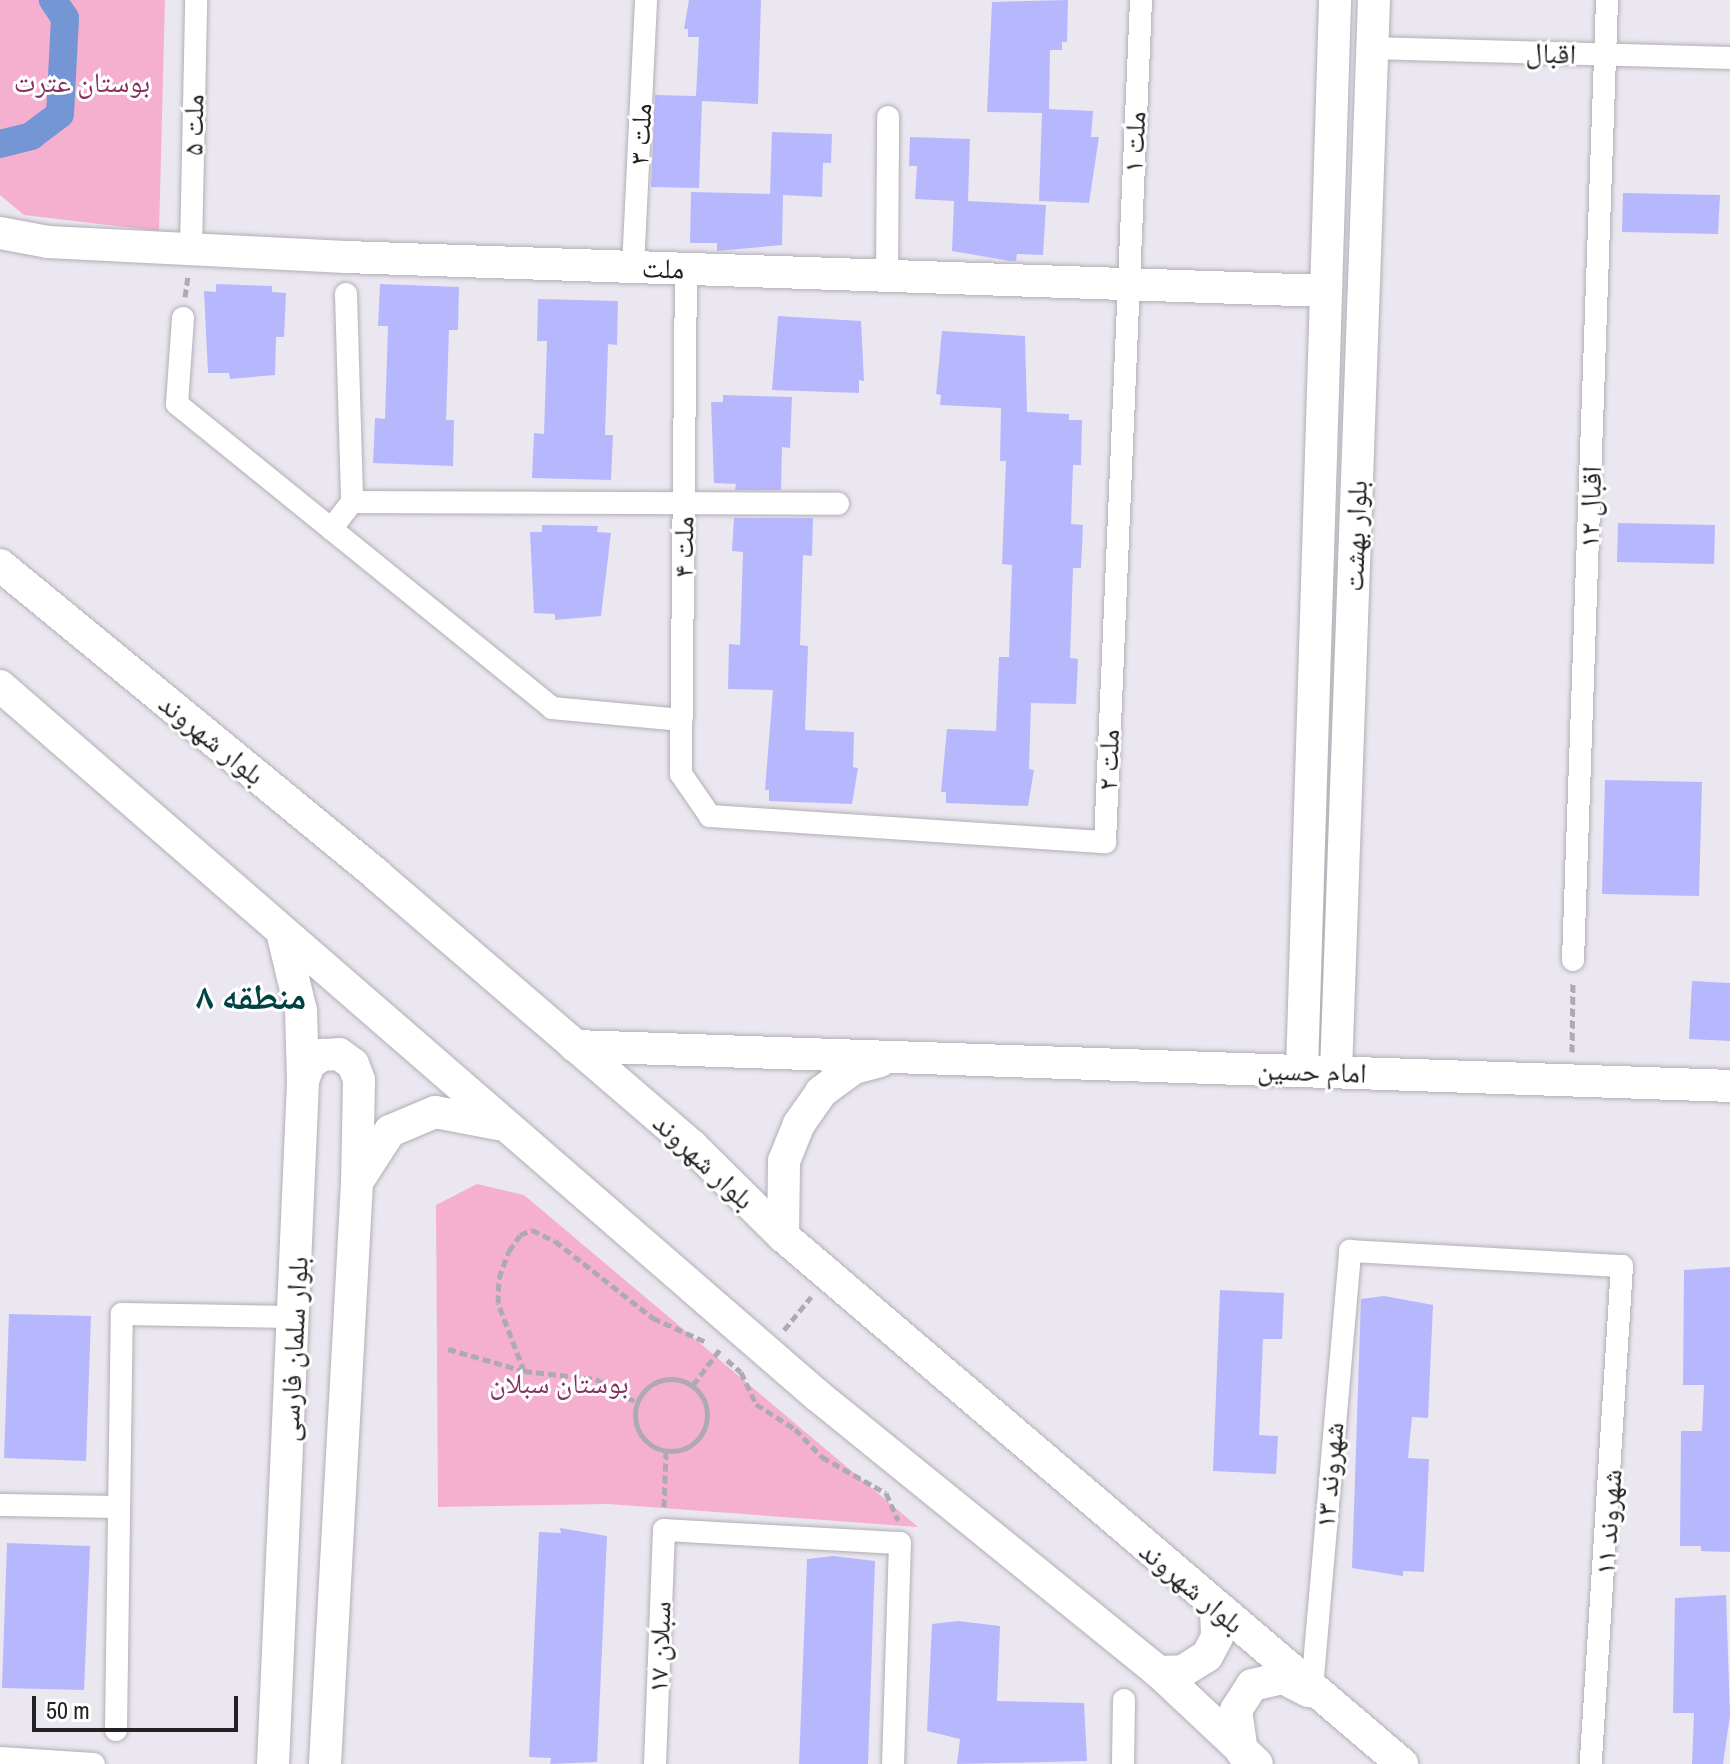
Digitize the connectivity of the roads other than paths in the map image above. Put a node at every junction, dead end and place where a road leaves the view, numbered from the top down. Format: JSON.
{"nodes":[{"id":1,"x":196,"y":0,"type":"edge"},
{"id":2,"x":646,"y":0,"type":"edge"},
{"id":3,"x":1141,"y":0,"type":"edge"},
{"id":4,"x":1335,"y":0,"type":"edge"},
{"id":5,"x":1374,"y":0,"type":"edge"},
{"id":6,"x":1607,"y":0,"type":"edge"},
{"id":7,"x":1334,"y":48,"type":"junction"},
{"id":8,"x":1373,"y":48,"type":"junction"},
{"id":9,"x":1606,"y":54,"type":"junction"},
{"id":10,"x":1730,"y":58,"type":"edge"},
{"id":11,"x":888,"y":117,"type":"dead end"},
{"id":12,"x":0,"y":233,"type":"edge"},
{"id":13,"x":191,"y":249,"type":"junction"},
{"id":14,"x":633,"y":267,"type":"junction"},
{"id":15,"x":686,"y":269,"type":"junction"},
{"id":16,"x":887,"y":278,"type":"junction"},
{"id":17,"x":1126,"y":284,"type":"junction"},
{"id":18,"x":1326,"y":291,"type":"junction"},
{"id":19,"x":346,"y":294,"type":"dead end"},
{"id":20,"x":183,"y":318,"type":"road end"},
{"id":21,"x":684,"y":501,"type":"junction"},
{"id":22,"x":352,"y":502,"type":"junction"},
{"id":23,"x":838,"y":504,"type":"dead end"},
{"id":24,"x":331,"y":529,"type":"junction"},
{"id":25,"x":0,"y":565,"type":"edge"},
{"id":26,"x":0,"y":686,"type":"edge"},
{"id":27,"x":681,"y":720,"type":"junction"},
{"id":28,"x":710,"y":816,"type":"joint"},
{"id":29,"x":283,"y":936,"type":"junction"},
{"id":30,"x":1573,"y":960,"type":"road end"},
{"id":31,"x":575,"y":1046,"type":"junction"},
{"id":32,"x":895,"y":1058,"type":"junction"},
{"id":33,"x":1302,"y":1070,"type":"junction"},
{"id":34,"x":1336,"y":1072,"type":"junction"},
{"id":35,"x":303,"y":1081,"type":"junction"},
{"id":36,"x":1730,"y":1086,"type":"edge"},
{"id":37,"x":502,"y":1125,"type":"junction"},
{"id":38,"x":357,"y":1182,"type":"junction"},
{"id":39,"x":783,"y":1236,"type":"junction"},
{"id":40,"x":1347,"y":1261,"type":"joint"},
{"id":41,"x":294,"y":1317,"type":"junction"},
{"id":42,"x":0,"y":1505,"type":"edge"},
{"id":43,"x":119,"y":1507,"type":"junction"},
{"id":44,"x":1216,"y":1608,"type":"junction"},
{"id":45,"x":1159,"y":1672,"type":"junction"},
{"id":46,"x":1317,"y":1693,"type":"junction"},
{"id":47,"x":1124,"y":1700,"type":"dead end"},
{"id":48,"x":116,"y":1730,"type":"dead end"},
{"id":49,"x":0,"y":1758,"type":"edge"},
{"id":50,"x":1250,"y":1758,"type":"edge"},
{"id":51,"x":94,"y":1764,"type":"edge"},
{"id":52,"x":273,"y":1764,"type":"edge"},
{"id":53,"x":325,"y":1764,"type":"edge"},
{"id":54,"x":655,"y":1764,"type":"edge"},
{"id":55,"x":893,"y":1764,"type":"edge"},
{"id":56,"x":1123,"y":1764,"type":"edge"},
{"id":57,"x":1402,"y":1764,"type":"edge"},
{"id":58,"x":1591,"y":1764,"type":"edge"}],
"edges":[{"from":1,"to":13,"type":"street","name":"ملت ۵"},
{"from":2,"to":14,"type":"street","name":"ملت ۳"},
{"from":3,"to":17,"type":"street","name":"ملت ۱"},
{"from":4,"to":7,"type":"main road","name":"بلوار بهشت"},
{"from":5,"to":8,"type":"main road","name":"بلوار بهشت"},
{"from":6,"to":9,"type":"street","name":"اقبال ۱۲"},
{"from":7,"to":8,"type":"main road"},
{"from":7,"to":18,"type":"main road","name":"بلوار بهشت"},
{"from":8,"to":9,"type":"street","name":"اقبال"},
{"from":8,"to":34,"type":"main road","name":"بلوار بهشت"},
{"from":9,"to":10,"type":"street","name":"اقبال"},
{"from":9,"to":30,"type":"street","name":"اقبال ۱۲"},
{"from":11,"to":16,"type":"street"},
{"from":12,"to":13,"type":"main road","name":"ملت"},
{"from":13,"to":14,"type":"main road","name":"ملت"},
{"from":14,"to":15,"type":"main road","name":"ملت"},
{"from":15,"to":16,"type":"main road","name":"ملت"},
{"from":15,"to":21,"type":"street","name":"ملت ۴"},
{"from":16,"to":17,"type":"main road","name":"ملت"},
{"from":17,"to":18,"type":"main road","name":"ملت"},
{"from":17,"to":28,"type":"street","name":"ملت ۲"},
{"from":18,"to":33,"type":"main road","name":"بلوار بهشت"},
{"from":19,"to":22,"type":"street"},
{"from":20,"to":24,"type":"street"},
{"from":21,"to":22,"type":"street"},
{"from":21,"to":23,"type":"street"},
{"from":21,"to":27,"type":"street","name":"ملت ۴"},
{"from":22,"to":24,"type":"street"},
{"from":24,"to":27,"type":"street"},
{"from":25,"to":31,"type":"main road","name":"بلوار شهروند"},
{"from":26,"to":29,"type":"main road"},
{"from":27,"to":28,"type":"street","name":"ملت ۴"},
{"from":29,"to":35,"type":"main road","name":"بلوار سلمان فارسی"},
{"from":29,"to":37,"type":"main road"},
{"from":31,"to":32,"type":"main road"},
{"from":31,"to":39,"type":"main road","name":"بلوار شهروند"},
{"from":32,"to":33,"type":"main road","name":"امام حسین"},
{"from":32,"to":39,"type":"main road"},
{"from":33,"to":34,"type":"main road","name":"امام حسین"},
{"from":34,"to":36,"type":"main road","name":"امام حسین"},
{"from":35,"to":38,"type":"main road"},
{"from":35,"to":41,"type":"main road","name":"بلوار سلمان فارسی"},
{"from":37,"to":38,"type":"main road","name":"بلوار سلمان فارسی"},
{"from":37,"to":45,"type":"main road"},
{"from":38,"to":53,"type":"main road","name":"بلوار سلمان فارسی"},
{"from":39,"to":44,"type":"main road","name":"بلوار شهروند"},
{"from":40,"to":46,"type":"street","name":"شهروند ۱۳"},
{"from":40,"to":58,"type":"street","name":"شهروند ۱۱"},
{"from":41,"to":43,"type":"street"},
{"from":41,"to":52,"type":"main road","name":"بلوار سلمان فارسی"},
{"from":42,"to":43,"type":"street"},
{"from":43,"to":48,"type":"street"},
{"from":44,"to":45,"type":"main road"},
{"from":44,"to":46,"type":"main road","name":"بلوار شهروند"},
{"from":45,"to":50,"type":"main road"},
{"from":46,"to":50,"type":"main road"},
{"from":46,"to":57,"type":"main road","name":"بلوار شهروند"},
{"from":47,"to":56,"type":"street"},
{"from":49,"to":51,"type":"street"},
{"from":54,"to":55,"type":"street","name":"سبلان ۱۷"}]}
